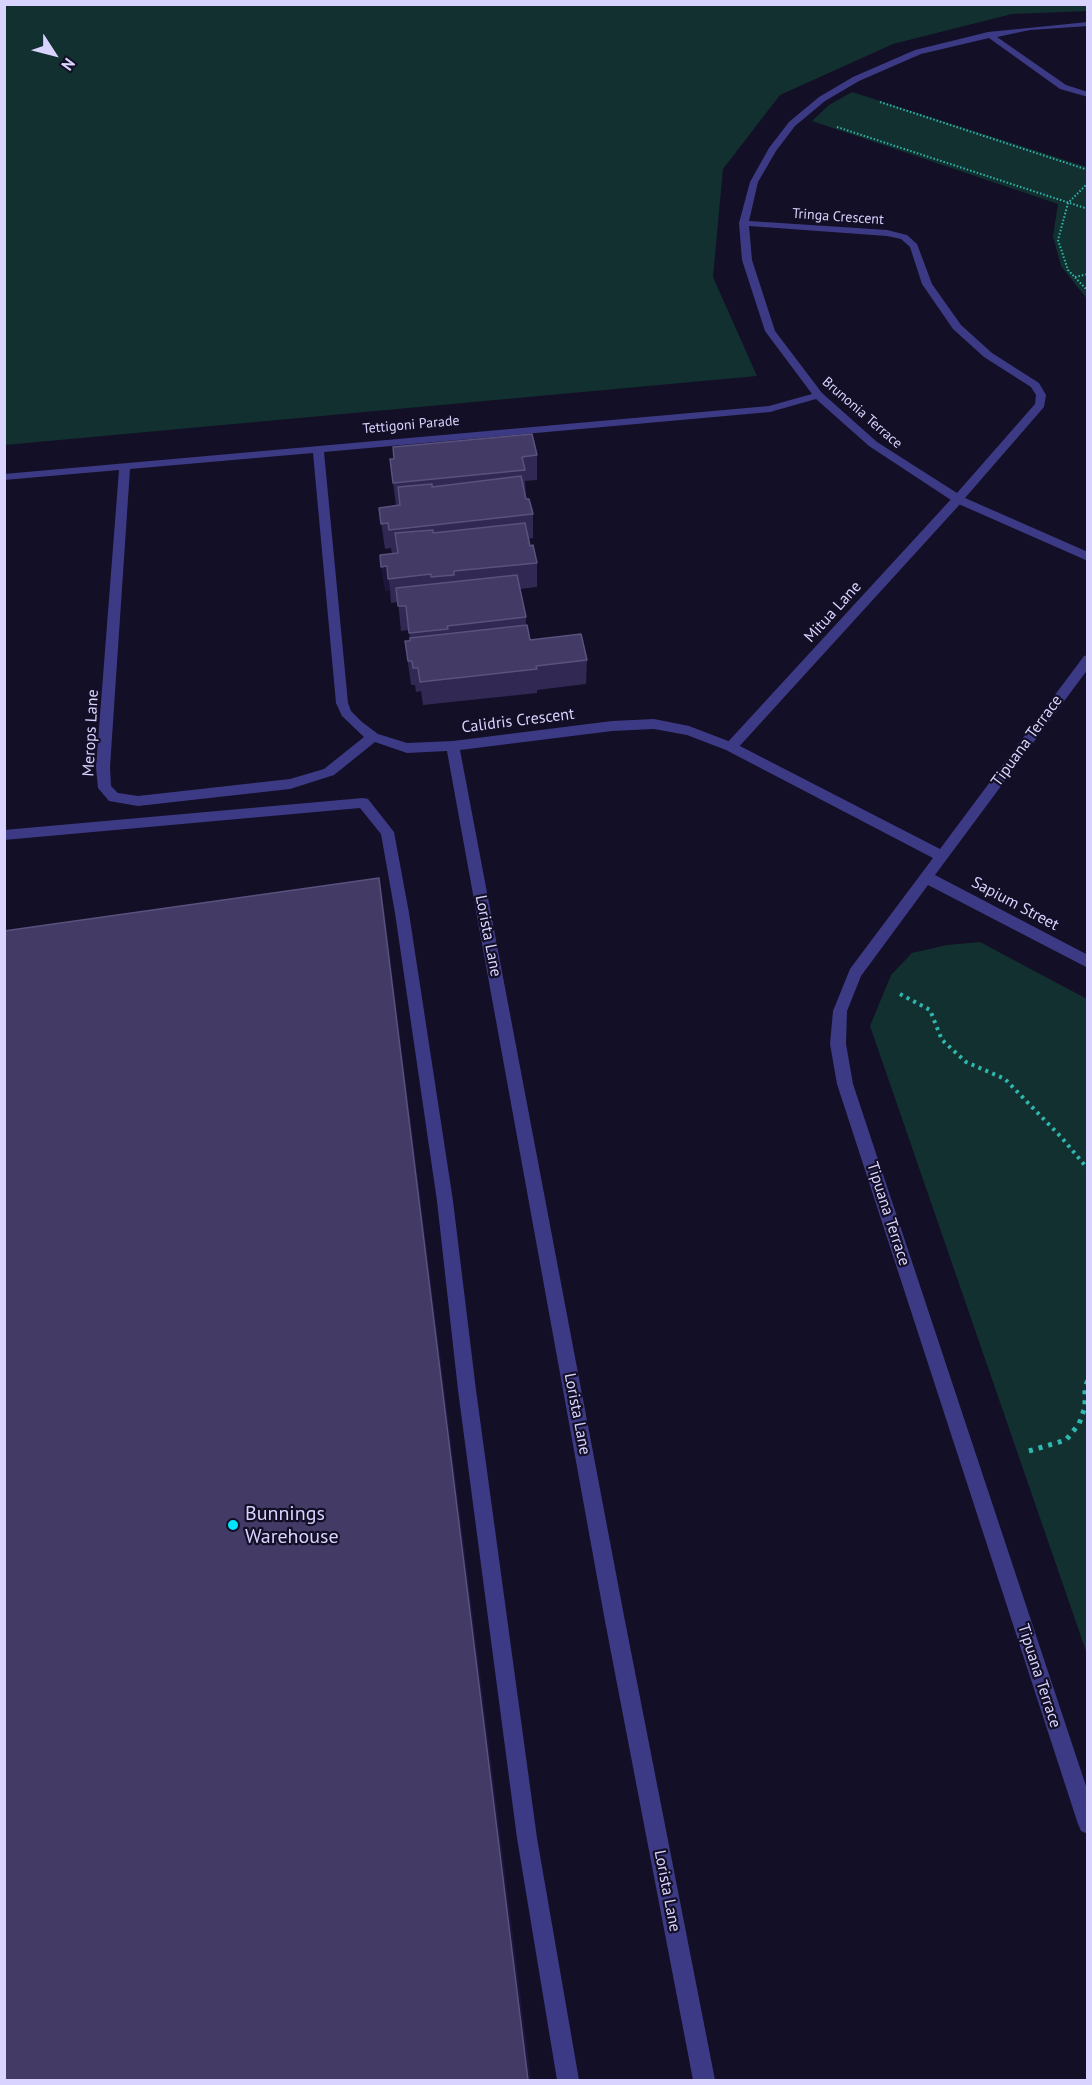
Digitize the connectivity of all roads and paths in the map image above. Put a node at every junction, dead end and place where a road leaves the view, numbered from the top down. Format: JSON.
{"nodes":[{"id":1,"x":1088,"y":24,"type":"edge"},
{"id":2,"x":988,"y":34,"type":"junction"},
{"id":3,"x":1088,"y":95,"type":"edge"},
{"id":4,"x":875,"y":101,"type":"dead end"},
{"id":5,"x":827,"y":124,"type":"dead end"},
{"id":6,"x":1088,"y":170,"type":"edge"},
{"id":7,"x":1088,"y":183,"type":"edge"},
{"id":8,"x":1068,"y":203,"type":"junction"},
{"id":9,"x":1088,"y":209,"type":"edge"},
{"id":10,"x":744,"y":223,"type":"junction"},
{"id":11,"x":1088,"y":274,"type":"edge"},
{"id":12,"x":1075,"y":277,"type":"junction"},
{"id":13,"x":1088,"y":291,"type":"edge"},
{"id":14,"x":818,"y":396,"type":"junction"},
{"id":15,"x":318,"y":448,"type":"junction"},
{"id":16,"x":125,"y":465,"type":"junction"},
{"id":17,"x":4,"y":477,"type":"edge"},
{"id":18,"x":958,"y":499,"type":"junction"},
{"id":19,"x":1088,"y":556,"type":"edge"},
{"id":20,"x":1088,"y":659,"type":"edge"},
{"id":21,"x":373,"y":737,"type":"junction"},
{"id":22,"x":453,"y":746,"type":"junction"},
{"id":23,"x":731,"y":747,"type":"junction"},
{"id":24,"x":4,"y":834,"type":"edge"},
{"id":25,"x":942,"y":856,"type":"junction"},
{"id":26,"x":926,"y":877,"type":"junction"},
{"id":27,"x":1088,"y":962,"type":"edge"},
{"id":28,"x":900,"y":994,"type":"dead end"},
{"id":29,"x":1088,"y":1169,"type":"edge"},
{"id":30,"x":1088,"y":1380,"type":"edge"},
{"id":31,"x":1029,"y":1451,"type":"dead end"},
{"id":32,"x":1088,"y":1824,"type":"edge"},
{"id":33,"x":568,"y":2080,"type":"edge"},
{"id":34,"x":704,"y":2080,"type":"edge"}],
"edges":[{"from":1,"to":2,"type":"street","name":"Brunonia Terrace"},
{"from":2,"to":3,"type":"street"},
{"from":2,"to":10,"type":"street","name":"Brunonia Terrace"},
{"from":4,"to":6,"type":"path"},
{"from":5,"to":8,"type":"path"},
{"from":7,"to":8,"type":"path"},
{"from":8,"to":9,"type":"path"},
{"from":8,"to":12,"type":"path"},
{"from":10,"to":14,"type":"street","name":"Brunonia Terrace"},
{"from":10,"to":18,"type":"street","name":"Tringa Crescent"},
{"from":11,"to":12,"type":"path"},
{"from":12,"to":13,"type":"path"},
{"from":14,"to":15,"type":"street","name":"Tettigoni Parade"},
{"from":14,"to":18,"type":"street","name":"Brunonia Terrace"},
{"from":15,"to":16,"type":"street","name":"Tettigoni Parade"},
{"from":15,"to":21,"type":"street","name":"Calidris Crescent"},
{"from":16,"to":17,"type":"street","name":"Tettigoni Parade"},
{"from":16,"to":21,"type":"street","name":"Merops Lane"},
{"from":18,"to":19,"type":"street","name":"Brunonia Terrace"},
{"from":18,"to":23,"type":"street","name":"Mitua Lane"},
{"from":20,"to":25,"type":"street","name":"Tipuana Terrace"},
{"from":21,"to":22,"type":"street","name":"Calidris Crescent"},
{"from":22,"to":23,"type":"street","name":"Calidris Crescent"},
{"from":22,"to":34,"type":"street","name":"Lorista Lane"},
{"from":23,"to":25,"type":"street","name":"Calidris Crescent"},
{"from":24,"to":33,"type":"street"},
{"from":25,"to":26,"type":"street","name":"Tipuana Terrace"},
{"from":26,"to":27,"type":"street","name":"Sapium Street"},
{"from":26,"to":32,"type":"street","name":"Tipuana Terrace"},
{"from":28,"to":29,"type":"path"},
{"from":30,"to":31,"type":"path"}]}
